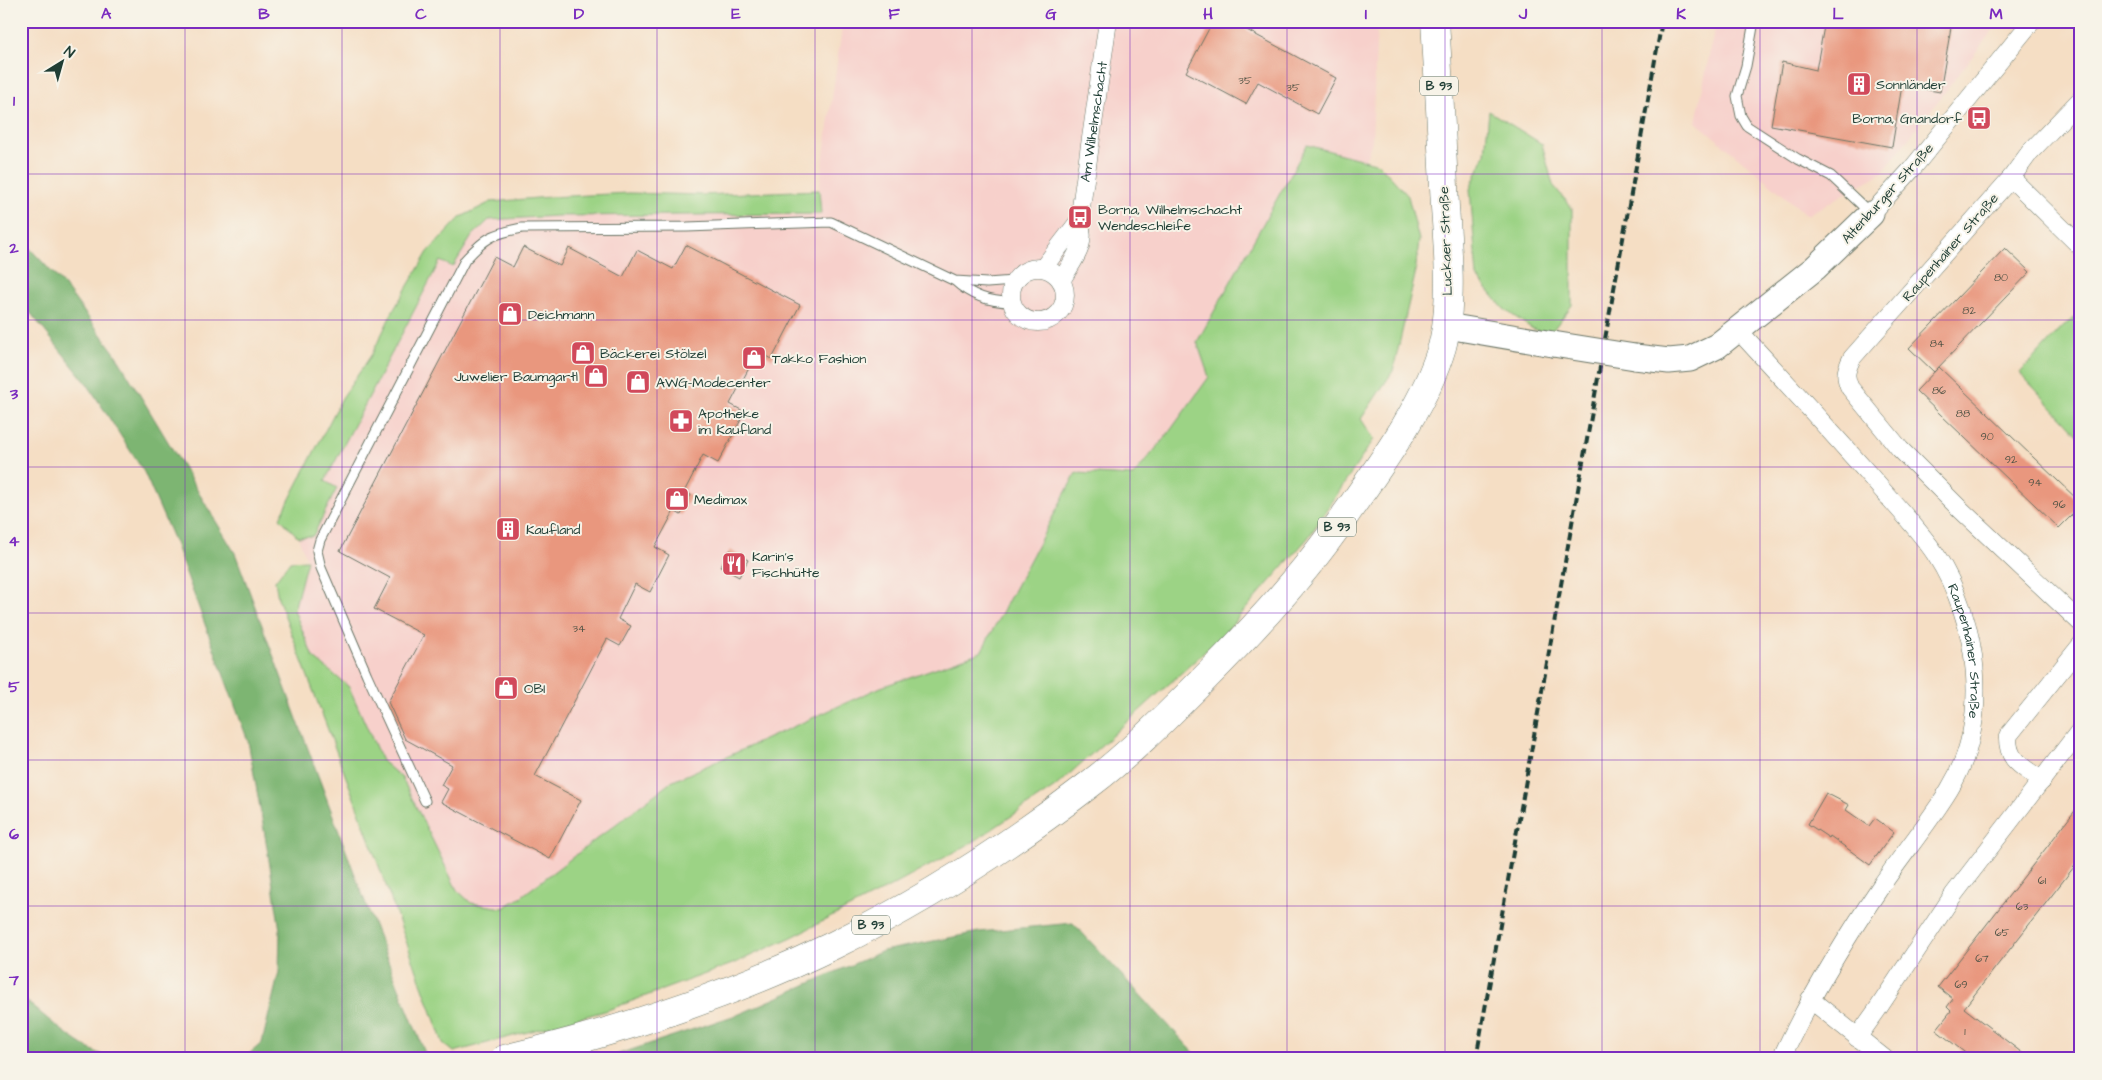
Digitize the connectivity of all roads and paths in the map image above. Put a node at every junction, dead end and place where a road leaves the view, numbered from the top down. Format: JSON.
{"nodes":[{"id":1,"x":1108,"y":21,"type":"edge"},
{"id":2,"x":1435,"y":21,"type":"edge"},
{"id":3,"x":1754,"y":21,"type":"edge"},
{"id":4,"x":2032,"y":21,"type":"edge"},
{"id":5,"x":2081,"y":100,"type":"edge"},
{"id":6,"x":2010,"y":178,"type":"junction"},
{"id":7,"x":1871,"y":214,"type":"junction"},
{"id":8,"x":1079,"y":221,"type":"junction"},
{"id":9,"x":2081,"y":247,"type":"edge"},
{"id":10,"x":1043,"y":268,"type":"junction"},
{"id":11,"x":1014,"y":280,"type":"junction"},
{"id":12,"x":955,"y":281,"type":"junction"},
{"id":13,"x":1061,"y":281,"type":"junction"},
{"id":14,"x":1011,"y":302,"type":"junction"},
{"id":15,"x":1447,"y":326,"type":"junction"},
{"id":16,"x":1738,"y":330,"type":"junction"},
{"id":17,"x":2081,"y":623,"type":"edge"},
{"id":18,"x":2081,"y":645,"type":"edge"},
{"id":19,"x":2081,"y":729,"type":"edge"},
{"id":20,"x":2042,"y":780,"type":"junction"},
{"id":21,"x":425,"y":801,"type":"dead end"},
{"id":22,"x":1810,"y":999,"type":"junction"},
{"id":23,"x":1857,"y":1038,"type":"junction"},
{"id":24,"x":504,"y":1059,"type":"edge"},
{"id":25,"x":1781,"y":1059,"type":"edge"},
{"id":26,"x":1885,"y":1059,"type":"edge"}],
"edges":[{"from":1,"to":8,"type":"street","name":"Am Wilhelmschacht"},
{"from":2,"to":15,"type":"main road","name":"Luckaer Straße","number":"B 93"},
{"from":3,"to":7,"type":"lane"},
{"from":4,"to":7,"type":"street","name":"Altenburger Straße"},
{"from":5,"to":6,"type":"street","name":"Raupenhainer Straße"},
{"from":6,"to":9,"type":"street"},
{"from":6,"to":17,"type":"street","name":"Raupenhainer Straße"},
{"from":7,"to":16,"type":"street","name":"Altenburger Straße"},
{"from":8,"to":10,"type":"street","name":"Am Wilhelmschacht"},
{"from":8,"to":13,"type":"street","name":"Am Wilhelmschacht"},
{"from":10,"to":11,"type":"street"},
{"from":10,"to":13,"type":"street"},
{"from":11,"to":12,"type":"lane"},
{"from":11,"to":14,"type":"street"},
{"from":12,"to":14,"type":"lane"},
{"from":12,"to":21,"type":"lane"},
{"from":13,"to":14,"type":"street"},
{"from":15,"to":16,"type":"street","name":"Altenburger Straße","bridge":true},
{"from":15,"to":24,"type":"main road","name":"Luckaer Straße","number":"B 93"},
{"from":16,"to":22,"type":"street","name":"Raupenhainer Straße"},
{"from":18,"to":20,"type":"street"},
{"from":19,"to":20,"type":"street"},
{"from":20,"to":23,"type":"street"},
{"from":22,"to":23,"type":"street"},
{"from":22,"to":25,"type":"street","name":"Raupenhainer Straße"},
{"from":23,"to":26,"type":"street"}]}
